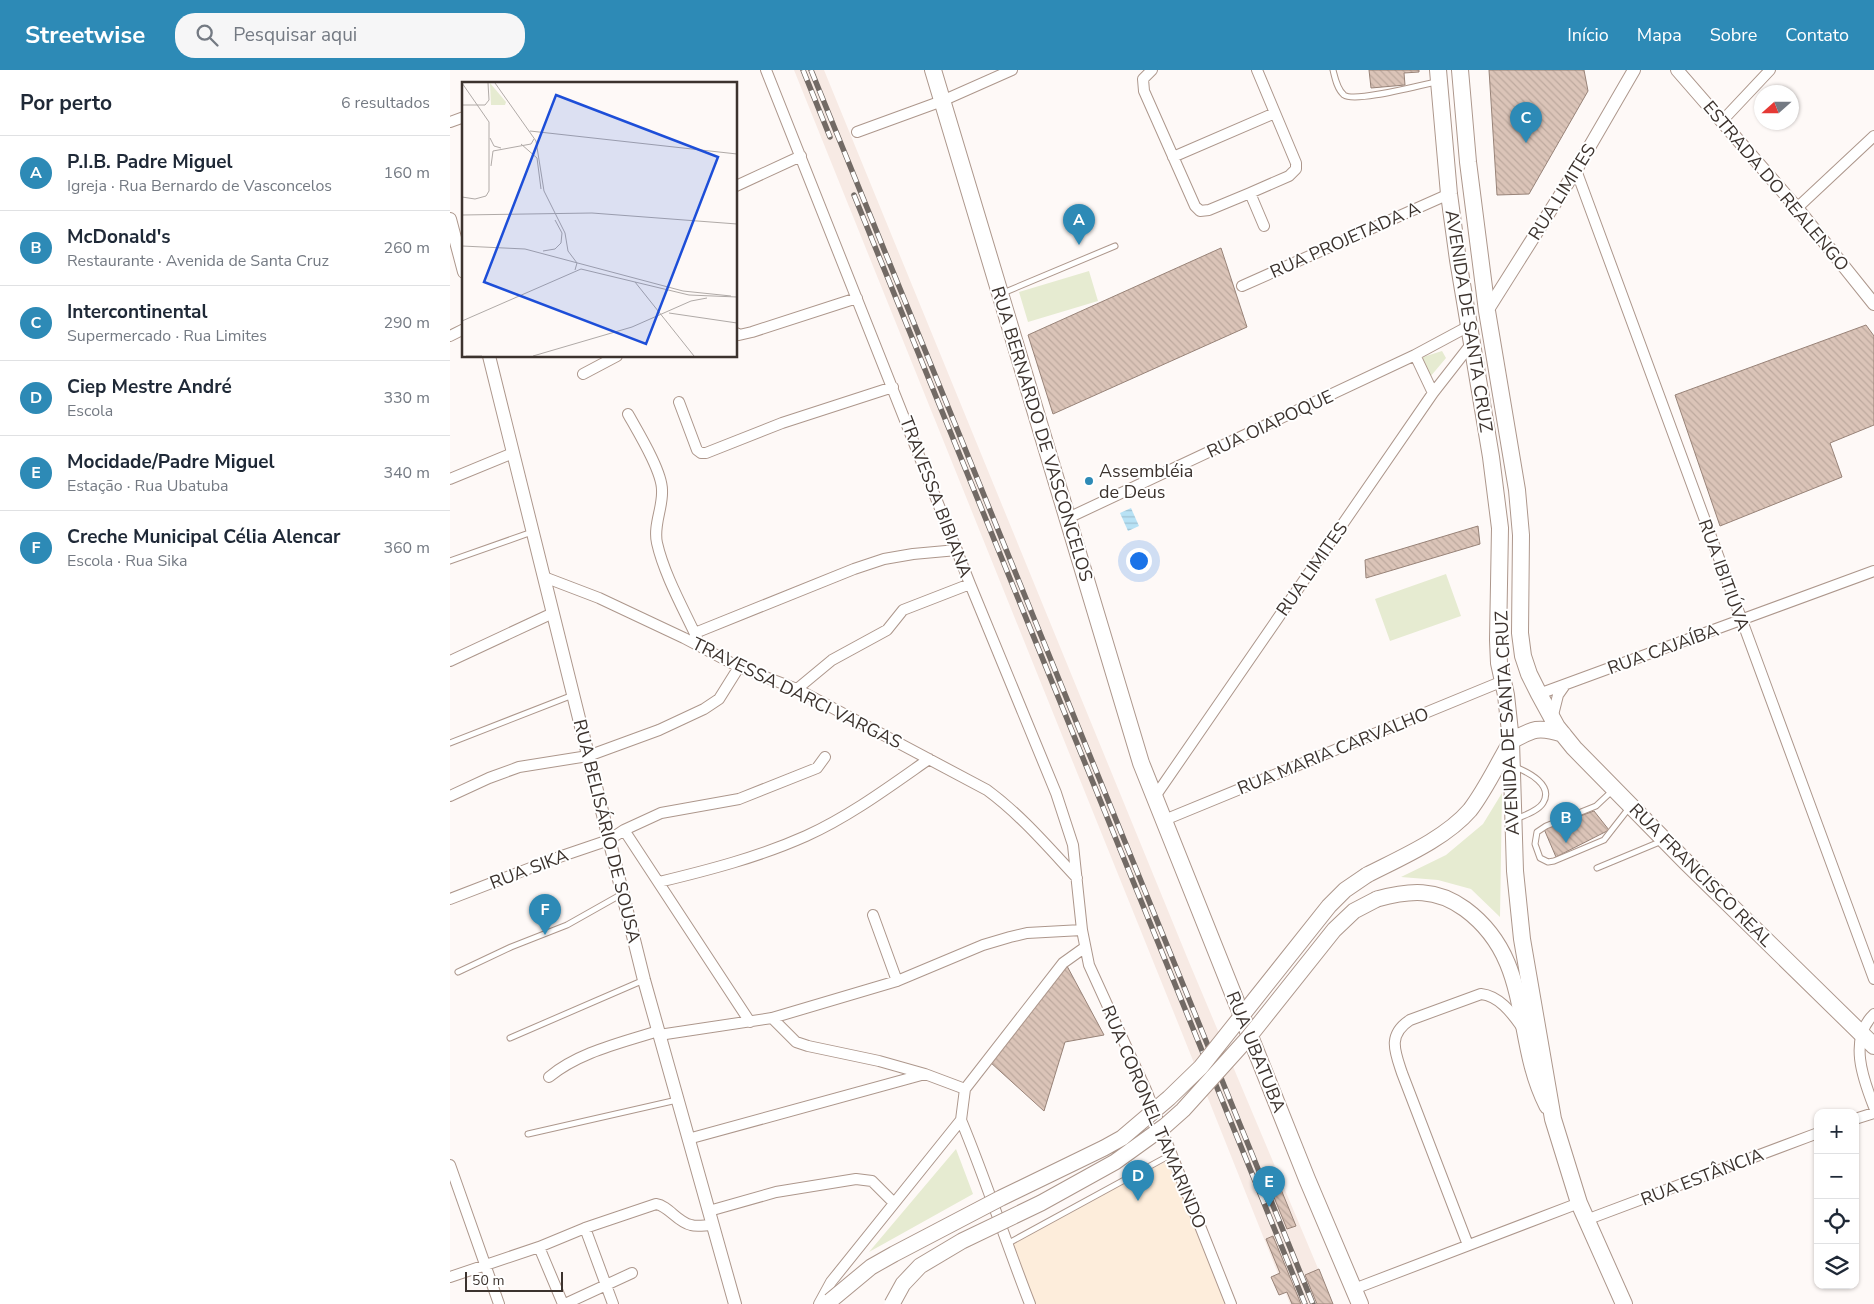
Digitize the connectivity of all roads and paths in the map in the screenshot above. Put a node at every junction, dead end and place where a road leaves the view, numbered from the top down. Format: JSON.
{"nodes":[{"id":1,"x":766,"y":70,"type":"edge"},
{"id":2,"x":933,"y":70,"type":"edge"},
{"id":3,"x":1012,"y":70,"type":"edge"},
{"id":4,"x":1152,"y":70,"type":"edge"},
{"id":5,"x":1257,"y":70,"type":"edge"},
{"id":6,"x":1333,"y":70,"type":"edge"},
{"id":7,"x":1460,"y":70,"type":"edge"},
{"id":8,"x":1634,"y":70,"type":"edge"},
{"id":9,"x":1677,"y":70,"type":"edge"},
{"id":10,"x":1770,"y":70,"type":"edge"},
{"id":11,"x":1438,"y":76,"type":"edge"},
{"id":12,"x":942,"y":101,"type":"junction"},
{"id":13,"x":1275,"y":113,"type":"junction"},
{"id":14,"x":462,"y":118,"type":"edge"},
{"id":15,"x":1722,"y":121,"type":"junction"},
{"id":16,"x":450,"y":122,"type":"edge"},
{"id":17,"x":857,"y":132,"type":"dead end"},
{"id":18,"x":1874,"y":136,"type":"edge"},
{"id":19,"x":801,"y":156,"type":"junction"},
{"id":20,"x":1173,"y":157,"type":"junction"},
{"id":21,"x":1576,"y":170,"type":"junction"},
{"id":22,"x":738,"y":185,"type":"edge"},
{"id":23,"x":1250,"y":193,"type":"junction"},
{"id":24,"x":1449,"y":194,"type":"junction"},
{"id":25,"x":1797,"y":208,"type":"junction"},
{"id":26,"x":450,"y":222,"type":"edge"},
{"id":27,"x":1264,"y":226,"type":"dead end"},
{"id":28,"x":1115,"y":246,"type":"dead end"},
{"id":29,"x":462,"y":265,"type":"edge"},
{"id":30,"x":1242,"y":286,"type":"dead end"},
{"id":31,"x":1000,"y":294,"type":"junction"},
{"id":32,"x":857,"y":298,"type":"junction"},
{"id":33,"x":1874,"y":304,"type":"edge"},
{"id":34,"x":1487,"y":312,"type":"junction"},
{"id":35,"x":1469,"y":326,"type":"junction"},
{"id":36,"x":462,"y":330,"type":"edge"},
{"id":37,"x":738,"y":334,"type":"edge"},
{"id":38,"x":450,"y":336,"type":"edge"},
{"id":39,"x":1472,"y":343,"type":"junction"},
{"id":40,"x":1415,"y":355,"type":"junction"},
{"id":41,"x":489,"y":358,"type":"edge"},
{"id":42,"x":614,"y":358,"type":"edge"},
{"id":43,"x":583,"y":374,"type":"dead end"},
{"id":44,"x":893,"y":386,"type":"junction"},
{"id":45,"x":1434,"y":393,"type":"junction"},
{"id":46,"x":679,"y":402,"type":"dead end"},
{"id":47,"x":628,"y":414,"type":"dead end"},
{"id":48,"x":513,"y":453,"type":"junction"},
{"id":49,"x":450,"y":479,"type":"edge"},
{"id":50,"x":1068,"y":518,"type":"junction"},
{"id":51,"x":533,"y":532,"type":"junction"},
{"id":52,"x":957,"y":550,"type":"junction"},
{"id":53,"x":450,"y":561,"type":"edge"},
{"id":54,"x":1874,"y":571,"type":"edge"},
{"id":55,"x":544,"y":577,"type":"junction"},
{"id":56,"x":970,"y":584,"type":"junction"},
{"id":57,"x":553,"y":613,"type":"junction"},
{"id":58,"x":1741,"y":620,"type":"junction"},
{"id":59,"x":695,"y":633,"type":"junction"},
{"id":60,"x":701,"y":648,"type":"junction"},
{"id":61,"x":450,"y":660,"type":"edge"},
{"id":62,"x":739,"y":667,"type":"junction"},
{"id":63,"x":1503,"y":681,"type":"junction"},
{"id":64,"x":1565,"y":685,"type":"junction"},
{"id":65,"x":797,"y":690,"type":"junction"},
{"id":66,"x":1539,"y":694,"type":"junction"},
{"id":67,"x":573,"y":695,"type":"junction"},
{"id":68,"x":1552,"y":719,"type":"junction"},
{"id":69,"x":1563,"y":734,"type":"junction"},
{"id":70,"x":1511,"y":741,"type":"junction"},
{"id":71,"x":450,"y":743,"type":"edge"},
{"id":72,"x":588,"y":756,"type":"junction"},
{"id":73,"x":825,"y":757,"type":"dead end"},
{"id":74,"x":929,"y":758,"type":"junction"},
{"id":75,"x":1513,"y":766,"type":"junction"},
{"id":76,"x":1614,"y":789,"type":"junction"},
{"id":77,"x":450,"y":796,"type":"edge"},
{"id":78,"x":1154,"y":798,"type":"junction"},
{"id":79,"x":1631,"y":806,"type":"junction"},
{"id":80,"x":1162,"y":821,"type":"junction"},
{"id":81,"x":1513,"y":821,"type":"junction"},
{"id":82,"x":624,"y":830,"type":"junction"},
{"id":83,"x":609,"y":840,"type":"junction"},
{"id":84,"x":1665,"y":840,"type":"junction"},
{"id":85,"x":1597,"y":868,"type":"dead end"},
{"id":86,"x":1077,"y":878,"type":"junction"},
{"id":87,"x":659,"y":882,"type":"junction"},
{"id":88,"x":622,"y":893,"type":"junction"},
{"id":89,"x":450,"y":899,"type":"edge"},
{"id":90,"x":873,"y":915,"type":"dead end"},
{"id":91,"x":1082,"y":930,"type":"junction"},
{"id":92,"x":1084,"y":948,"type":"junction"},
{"id":93,"x":458,"y":972,"type":"dead end"},
{"id":94,"x":1874,"y":979,"type":"edge"},
{"id":95,"x":644,"y":980,"type":"junction"},
{"id":96,"x":897,"y":981,"type":"junction"},
{"id":97,"x":1874,"y":1014,"type":"edge"},
{"id":98,"x":772,"y":1018,"type":"junction"},
{"id":99,"x":750,"y":1022,"type":"junction"},
{"id":100,"x":1524,"y":1030,"type":"junction"},
{"id":101,"x":659,"y":1033,"type":"junction"},
{"id":102,"x":1862,"y":1034,"type":"junction"},
{"id":103,"x":510,"y":1038,"type":"dead end"},
{"id":104,"x":1874,"y":1046,"type":"edge"},
{"id":105,"x":925,"y":1074,"type":"junction"},
{"id":106,"x":549,"y":1077,"type":"dead end"},
{"id":107,"x":965,"y":1089,"type":"junction"},
{"id":108,"x":678,"y":1100,"type":"junction"},
{"id":109,"x":1874,"y":1107,"type":"edge"},
{"id":110,"x":1874,"y":1113,"type":"edge"},
{"id":111,"x":1859,"y":1118,"type":"edge"},
{"id":112,"x":1553,"y":1119,"type":"junction"},
{"id":113,"x":961,"y":1120,"type":"junction"},
{"id":114,"x":528,"y":1134,"type":"dead end"},
{"id":115,"x":1814,"y":1134,"type":"edge"},
{"id":116,"x":688,"y":1139,"type":"junction"},
{"id":117,"x":1172,"y":1154,"type":"junction"},
{"id":118,"x":450,"y":1165,"type":"edge"},
{"id":119,"x":894,"y":1203,"type":"junction"},
{"id":120,"x":1579,"y":1203,"type":"junction"},
{"id":121,"x":709,"y":1211,"type":"junction"},
{"id":122,"x":1586,"y":1220,"type":"junction"},
{"id":123,"x":712,"y":1225,"type":"junction"},
{"id":124,"x":584,"y":1228,"type":"junction"},
{"id":125,"x":1007,"y":1244,"type":"junction"},
{"id":126,"x":1468,"y":1245,"type":"junction"},
{"id":127,"x":539,"y":1247,"type":"junction"},
{"id":128,"x":485,"y":1266,"type":"junction"},
{"id":129,"x":632,"y":1273,"type":"dead end"},
{"id":130,"x":450,"y":1277,"type":"edge"},
{"id":131,"x":605,"y":1286,"type":"junction"},
{"id":132,"x":1026,"y":1293,"type":"junction"},
{"id":133,"x":1357,"y":1297,"type":"edge"},
{"id":134,"x":826,"y":1303,"type":"edge"},
{"id":135,"x":499,"y":1304,"type":"edge"},
{"id":136,"x":564,"y":1304,"type":"edge"},
{"id":137,"x":613,"y":1304,"type":"edge"},
{"id":138,"x":735,"y":1304,"type":"edge"},
{"id":139,"x":892,"y":1304,"type":"edge"},
{"id":140,"x":1022,"y":1304,"type":"edge"},
{"id":141,"x":1030,"y":1304,"type":"edge"},
{"id":142,"x":1231,"y":1304,"type":"edge"},
{"id":143,"x":1624,"y":1304,"type":"edge"}],
"edges":[{"from":1,"to":19,"type":"street","name":"TRAVESSA BIBIANA"},
{"from":2,"to":12,"type":"main road","name":"RUA BERNARDO DE VASCONCELOS"},
{"from":3,"to":12,"type":"street"},
{"from":4,"to":20,"type":"street"},
{"from":5,"to":13,"type":"street"},
{"from":6,"to":11,"type":"lane"},
{"from":7,"to":34,"type":"main road","name":"AVENIDA DE SANTA CRUZ"},
{"from":8,"to":21,"type":"street","name":"RUA LIMITES"},
{"from":9,"to":15,"type":"street","name":"ESTRADA DO REALENGO"},
{"from":10,"to":15,"type":"street"},
{"from":11,"to":24,"type":"main road","name":"AVENIDA DE SANTA CRUZ"},
{"from":12,"to":17,"type":"street"},
{"from":12,"to":31,"type":"main road","name":"RUA BERNARDO DE VASCONCELOS"},
{"from":13,"to":20,"type":"street"},
{"from":13,"to":23,"type":"street"},
{"from":14,"to":16,"type":"street"},
{"from":15,"to":25,"type":"street","name":"ESTRADA DO REALENGO"},
{"from":18,"to":25,"type":"street"},
{"from":19,"to":22,"type":"street"},
{"from":19,"to":32,"type":"street","name":"TRAVESSA BIBIANA"},
{"from":20,"to":23,"type":"street"},
{"from":21,"to":34,"type":"street","name":"RUA LIMITES"},
{"from":21,"to":58,"type":"street","name":"RUA IBITIÚVA"},
{"from":23,"to":27,"type":"street"},
{"from":24,"to":30,"type":"street","name":"RUA PROJETADA A"},
{"from":24,"to":35,"type":"main road","name":"AVENIDA DE SANTA CRUZ"},
{"from":25,"to":33,"type":"street","name":"ESTRADA DO REALENGO"},
{"from":26,"to":29,"type":"street"},
{"from":28,"to":31,"type":"lane"},
{"from":31,"to":50,"type":"main road","name":"RUA BERNARDO DE VASCONCELOS"},
{"from":32,"to":37,"type":"street"},
{"from":32,"to":44,"type":"street","name":"TRAVESSA BIBIANA"},
{"from":34,"to":66,"type":"main road","name":"AVENIDA DE SANTA CRUZ"},
{"from":35,"to":39,"type":"main road","name":"AVENIDA DE SANTA CRUZ"},
{"from":35,"to":40,"type":"street","name":"RUA OIAPOQUE"},
{"from":36,"to":38,"type":"street"},
{"from":39,"to":45,"type":"street","name":"RUA LIMITES"},
{"from":39,"to":63,"type":"main road","name":"AVENIDA DE SANTA CRUZ"},
{"from":40,"to":45,"type":"street"},
{"from":40,"to":50,"type":"street","name":"RUA OIAPOQUE"},
{"from":41,"to":48,"type":"street","name":"RUA BELISÁRIO DE SOUSA"},
{"from":42,"to":43,"type":"street"},
{"from":44,"to":46,"type":"street"},
{"from":44,"to":52,"type":"street","name":"TRAVESSA BIBIANA"},
{"from":45,"to":78,"type":"street","name":"RUA LIMITES"},
{"from":47,"to":59,"type":"street"},
{"from":48,"to":49,"type":"street"},
{"from":48,"to":51,"type":"street","name":"RUA BELISÁRIO DE SOUSA"},
{"from":50,"to":78,"type":"main road","name":"RUA BERNARDO DE VASCONCELOS"},
{"from":51,"to":53,"type":"lane"},
{"from":51,"to":55,"type":"street","name":"RUA BELISÁRIO DE SOUSA"},
{"from":52,"to":56,"type":"street","name":"TRAVESSA BIBIANA"},
{"from":52,"to":59,"type":"street"},
{"from":54,"to":58,"type":"street","name":"RUA CAJAÍBA"},
{"from":55,"to":57,"type":"street","name":"RUA BELISÁRIO DE SOUSA"},
{"from":55,"to":60,"type":"street","name":"TRAVESSA DARCI VARGAS"},
{"from":56,"to":65,"type":"street"},
{"from":56,"to":86,"type":"street","name":"TRAVESSA BIBIANA"},
{"from":57,"to":61,"type":"street"},
{"from":57,"to":67,"type":"street","name":"RUA BELISÁRIO DE SOUSA"},
{"from":58,"to":64,"type":"street","name":"RUA CAJAÍBA"},
{"from":58,"to":94,"type":"street","name":"RUA IBITIÚVA"},
{"from":59,"to":60,"type":"street"},
{"from":60,"to":62,"type":"street","name":"TRAVESSA DARCI VARGAS"},
{"from":62,"to":65,"type":"street","name":"TRAVESSA DARCI VARGAS"},
{"from":62,"to":72,"type":"street"},
{"from":63,"to":70,"type":"main road","name":"AVENIDA DE SANTA CRUZ"},
{"from":63,"to":80,"type":"street","name":"RUA MARIA CARVALHO"},
{"from":64,"to":66,"type":"street","name":"RUA CAJAÍBA"},
{"from":64,"to":68,"type":"street"},
{"from":65,"to":74,"type":"street","name":"TRAVESSA DARCI VARGAS"},
{"from":66,"to":68,"type":"main road","name":"RUA FRANCISCO REAL"},
{"from":67,"to":71,"type":"lane"},
{"from":67,"to":72,"type":"street","name":"RUA BELISÁRIO DE SOUSA"},
{"from":68,"to":69,"type":"main road","name":"RUA FRANCISCO REAL"},
{"from":69,"to":70,"type":"main road"},
{"from":69,"to":76,"type":"main road","name":"RUA FRANCISCO REAL"},
{"from":70,"to":75,"type":"main road","name":"AVENIDA DE SANTA CRUZ"},
{"from":70,"to":134,"type":"main road","bridge":true},
{"from":72,"to":77,"type":"street"},
{"from":72,"to":83,"type":"street","name":"RUA BELISÁRIO DE SOUSA"},
{"from":73,"to":82,"type":"street","name":"RUA SIKA"},
{"from":74,"to":86,"type":"street","name":"TRAVESSA DARCI VARGAS"},
{"from":74,"to":87,"type":"street"},
{"from":75,"to":81,"type":"main road","name":"AVENIDA DE SANTA CRUZ"},
{"from":75,"to":81,"type":"lane"},
{"from":76,"to":79,"type":"main road","name":"RUA FRANCISCO REAL"},
{"from":76,"to":79,"type":"lane"},
{"from":78,"to":80,"type":"main road","name":"RUA UBATUBA"},
{"from":79,"to":84,"type":"main road","name":"RUA FRANCISCO REAL"},
{"from":80,"to":133,"type":"main road","name":"RUA UBATUBA"},
{"from":81,"to":112,"type":"main road","name":"AVENIDA DE SANTA CRUZ"},
{"from":82,"to":83,"type":"street","name":"RUA SIKA"},
{"from":82,"to":87,"type":"street"},
{"from":83,"to":88,"type":"street","name":"RUA BELISÁRIO DE SOUSA"},
{"from":83,"to":89,"type":"street","name":"RUA SIKA"},
{"from":84,"to":85,"type":"lane"},
{"from":84,"to":102,"type":"main road","name":"RUA FRANCISCO REAL"},
{"from":86,"to":91,"type":"street","name":"TRAVESSA BIBIANA"},
{"from":87,"to":99,"type":"street"},
{"from":88,"to":93,"type":"lane"},
{"from":88,"to":95,"type":"street","name":"RUA BELISÁRIO DE SOUSA"},
{"from":90,"to":96,"type":"street"},
{"from":91,"to":92,"type":"street","name":"RUA CORONEL TAMARINDO"},
{"from":91,"to":96,"type":"street"},
{"from":92,"to":107,"type":"street"},
{"from":92,"to":117,"type":"street","name":"RUA CORONEL TAMARINDO"},
{"from":95,"to":101,"type":"street","name":"RUA BELISÁRIO DE SOUSA"},
{"from":95,"to":103,"type":"lane"},
{"from":96,"to":98,"type":"street"},
{"from":97,"to":102,"type":"street"},
{"from":98,"to":99,"type":"street"},
{"from":98,"to":105,"type":"street"},
{"from":99,"to":101,"type":"street"},
{"from":100,"to":112,"type":"main road"},
{"from":100,"to":126,"type":"street"},
{"from":100,"to":139,"type":"main road","bridge":true},
{"from":101,"to":106,"type":"street"},
{"from":101,"to":108,"type":"street","name":"RUA BELISÁRIO DE SOUSA"},
{"from":102,"to":104,"type":"main road","name":"RUA FRANCISCO REAL"},
{"from":102,"to":109,"type":"street"},
{"from":105,"to":107,"type":"street"},
{"from":105,"to":116,"type":"street"},
{"from":107,"to":113,"type":"street"},
{"from":108,"to":114,"type":"lane"},
{"from":108,"to":116,"type":"street","name":"RUA BELISÁRIO DE SOUSA"},
{"from":110,"to":111,"type":"street"},
{"from":112,"to":120,"type":"main road","name":"AVENIDA DE SANTA CRUZ"},
{"from":113,"to":119,"type":"street"},
{"from":113,"to":125,"type":"street"},
{"from":115,"to":122,"type":"street","name":"RUA ESTÂNCIA"},
{"from":116,"to":121,"type":"street","name":"RUA BELISÁRIO DE SOUSA"},
{"from":117,"to":125,"type":"lane"},
{"from":117,"to":142,"type":"street","name":"RUA CORONEL TAMARINDO"},
{"from":118,"to":128,"type":"street"},
{"from":119,"to":121,"type":"street"},
{"from":119,"to":134,"type":"street"},
{"from":120,"to":122,"type":"main road","name":"AVENIDA DE SANTA CRUZ"},
{"from":120,"to":126,"type":"street"},
{"from":121,"to":123,"type":"street","name":"RUA BELISÁRIO DE SOUSA"},
{"from":122,"to":143,"type":"main road","name":"AVENIDA DE SANTA CRUZ"},
{"from":123,"to":124,"type":"street"},
{"from":123,"to":138,"type":"street","name":"RUA BELISÁRIO DE SOUSA"},
{"from":124,"to":127,"type":"street"},
{"from":124,"to":131,"type":"street"},
{"from":125,"to":132,"type":"street"},
{"from":126,"to":133,"type":"street"},
{"from":127,"to":128,"type":"street"},
{"from":127,"to":136,"type":"street"},
{"from":128,"to":130,"type":"street"},
{"from":128,"to":135,"type":"street"},
{"from":129,"to":131,"type":"street"},
{"from":131,"to":136,"type":"street"},
{"from":131,"to":137,"type":"street"},
{"from":132,"to":140,"type":"lane"},
{"from":132,"to":141,"type":"street"}]}
